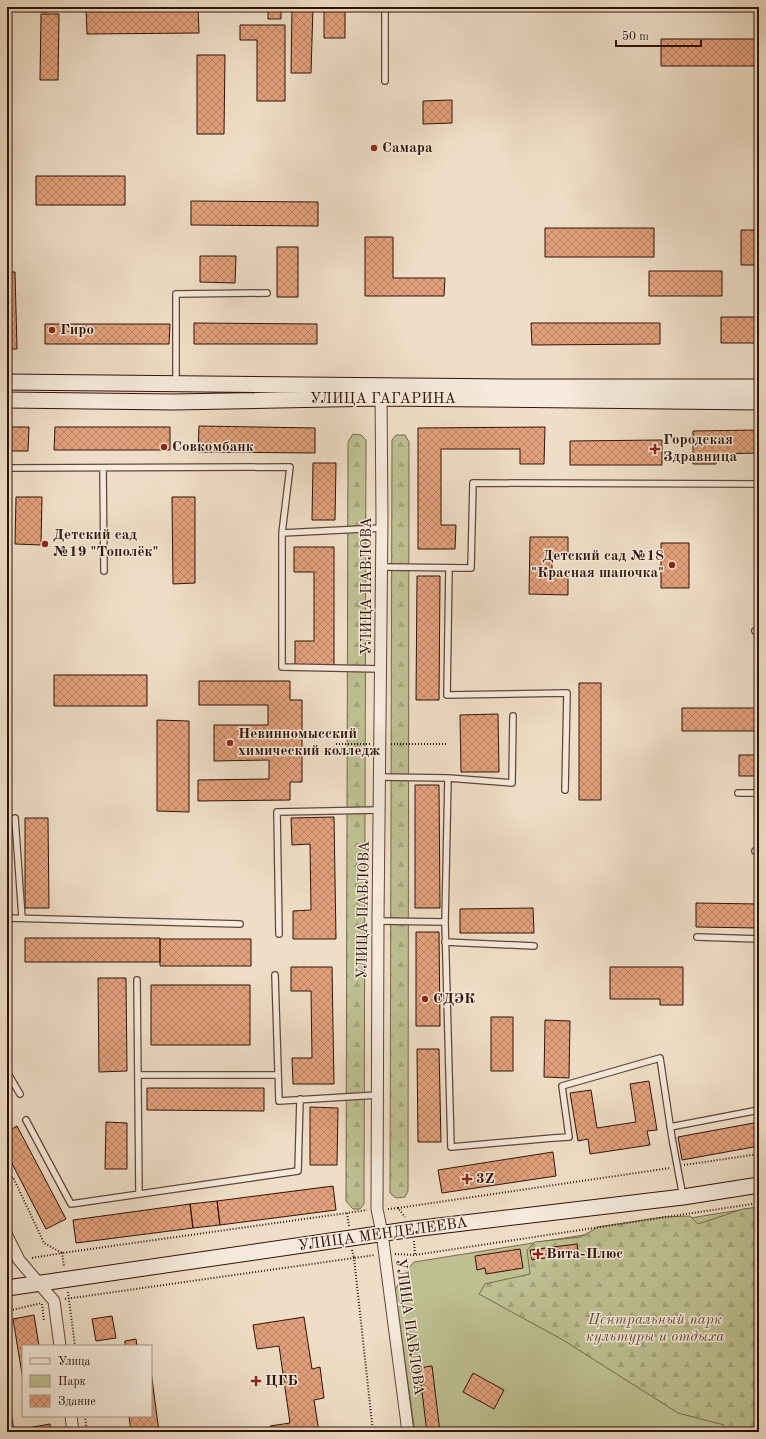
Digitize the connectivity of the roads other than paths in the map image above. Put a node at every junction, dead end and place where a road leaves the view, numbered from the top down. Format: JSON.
{"nodes":[{"id":1,"x":385,"y":7,"type":"edge"},
{"id":2,"x":385,"y":81,"type":"dead end"},
{"id":3,"x":268,"y":293,"type":"dead end"},
{"id":4,"x":7,"y":382,"type":"edge"},
{"id":5,"x":176,"y":383,"type":"junction"},
{"id":6,"x":759,"y":387,"type":"edge"},
{"id":7,"x":381,"y":392,"type":"junction"},
{"id":8,"x":7,"y":400,"type":"edge"},
{"id":9,"x":759,"y":402,"type":"edge"},
{"id":10,"x":7,"y":468,"type":"edge"},
{"id":11,"x":103,"y":468,"type":"junction"},
{"id":12,"x":759,"y":484,"type":"edge"},
{"id":13,"x":382,"y":528,"type":"junction"},
{"id":14,"x":282,"y":533,"type":"junction"},
{"id":15,"x":382,"y":567,"type":"junction"},
{"id":16,"x":449,"y":568,"type":"junction"},
{"id":17,"x":104,"y":571,"type":"dead end"},
{"id":18,"x":381,"y":669,"type":"junction"},
{"id":19,"x":513,"y":716,"type":"dead end"},
{"id":20,"x":380,"y":777,"type":"junction"},
{"id":21,"x":448,"y":778,"type":"junction"},
{"id":22,"x":565,"y":790,"type":"dead end"},
{"id":23,"x":738,"y":793,"type":"dead end"},
{"id":24,"x":759,"y":793,"type":"edge"},
{"id":25,"x":380,"y":810,"type":"junction"},
{"id":26,"x":15,"y":818,"type":"dead end"},
{"id":27,"x":7,"y":918,"type":"edge"},
{"id":28,"x":22,"y":918,"type":"junction"},
{"id":29,"x":378,"y":921,"type":"junction"},
{"id":30,"x":445,"y":922,"type":"junction"},
{"id":31,"x":240,"y":924,"type":"dead end"},
{"id":32,"x":279,"y":934,"type":"dead end"},
{"id":33,"x":697,"y":937,"type":"dead end"},
{"id":34,"x":759,"y":939,"type":"edge"},
{"id":35,"x":445,"y":942,"type":"junction"},
{"id":36,"x":534,"y":946,"type":"dead end"},
{"id":37,"x":275,"y":975,"type":"dead end"},
{"id":38,"x":137,"y":980,"type":"dead end"},
{"id":39,"x":7,"y":1072,"type":"edge"},
{"id":40,"x":138,"y":1075,"type":"junction"},
{"id":41,"x":278,"y":1075,"type":"junction"},
{"id":42,"x":20,"y":1094,"type":"dead end"},
{"id":43,"x":378,"y":1095,"type":"junction"},
{"id":44,"x":300,"y":1099,"type":"junction"},
{"id":45,"x":759,"y":1110,"type":"edge"},
{"id":46,"x":26,"y":1120,"type":"dead end"},
{"id":47,"x":670,"y":1127,"type":"junction"},
{"id":48,"x":759,"y":1185,"type":"edge"},
{"id":49,"x":139,"y":1194,"type":"junction"},
{"id":50,"x":684,"y":1197,"type":"junction"},
{"id":51,"x":382,"y":1233,"type":"junction"},
{"id":52,"x":7,"y":1236,"type":"edge"},
{"id":53,"x":40,"y":1284,"type":"junction"},
{"id":54,"x":7,"y":1288,"type":"edge"},
{"id":55,"x":60,"y":1345,"type":"edge"},
{"id":56,"x":7,"y":1410,"type":"edge"},
{"id":57,"x":71,"y":1417,"type":"edge"},
{"id":58,"x":11,"y":1432,"type":"edge"},
{"id":59,"x":73,"y":1432,"type":"edge"},
{"id":60,"x":408,"y":1432,"type":"edge"}],
"edges":[{"from":1,"to":2,"type":"lane"},
{"from":3,"to":5,"type":"lane"},
{"from":4,"to":5,"type":"main road","name":"УЛИЦА ГАГАРИНА"},
{"from":5,"to":7,"type":"main road","name":"УЛИЦА ГАГАРИНА"},
{"from":6,"to":7,"type":"main road","name":"УЛИЦА ГАГАРИНА"},
{"from":7,"to":8,"type":"main road","name":"УЛИЦА ГАГАРИНА"},
{"from":7,"to":9,"type":"main road","name":"УЛИЦА ГАГАРИНА"},
{"from":7,"to":13,"type":"street","name":"УЛИЦА ПАВЛОВА"},
{"from":10,"to":11,"type":"lane"},
{"from":11,"to":14,"type":"lane"},
{"from":11,"to":17,"type":"lane"},
{"from":12,"to":16,"type":"lane"},
{"from":13,"to":14,"type":"lane"},
{"from":13,"to":15,"type":"street","name":"УЛИЦА ПАВЛОВА"},
{"from":14,"to":18,"type":"lane"},
{"from":15,"to":16,"type":"lane"},
{"from":15,"to":18,"type":"street","name":"УЛИЦА ПАВЛОВА"},
{"from":16,"to":22,"type":"lane"},
{"from":18,"to":20,"type":"street","name":"УЛИЦА ПАВЛОВА"},
{"from":19,"to":21,"type":"lane"},
{"from":20,"to":21,"type":"lane"},
{"from":20,"to":25,"type":"street","name":"УЛИЦА ПАВЛОВА"},
{"from":21,"to":30,"type":"lane"},
{"from":23,"to":24,"type":"lane"},
{"from":25,"to":29,"type":"street","name":"УЛИЦА ПАВЛОВА"},
{"from":25,"to":32,"type":"lane"},
{"from":26,"to":28,"type":"lane"},
{"from":27,"to":28,"type":"lane"},
{"from":28,"to":31,"type":"lane"},
{"from":29,"to":30,"type":"lane"},
{"from":29,"to":43,"type":"street","name":"УЛИЦА ПАВЛОВА"},
{"from":30,"to":35,"type":"lane"},
{"from":33,"to":34,"type":"lane"},
{"from":35,"to":36,"type":"lane"},
{"from":35,"to":47,"type":"lane"},
{"from":37,"to":41,"type":"lane"},
{"from":38,"to":40,"type":"lane"},
{"from":39,"to":42,"type":"lane"},
{"from":40,"to":41,"type":"lane"},
{"from":40,"to":49,"type":"lane"},
{"from":41,"to":44,"type":"lane"},
{"from":43,"to":44,"type":"lane"},
{"from":43,"to":51,"type":"street","name":"УЛИЦА ПАВЛОВА"},
{"from":44,"to":49,"type":"lane"},
{"from":45,"to":47,"type":"lane"},
{"from":46,"to":49,"type":"lane"},
{"from":47,"to":50,"type":"lane"},
{"from":48,"to":50,"type":"main road","name":"УЛИЦА МЕНДЕЛЕЕВА"},
{"from":50,"to":51,"type":"main road","name":"УЛИЦА МЕНДЕЛЕЕВА"},
{"from":51,"to":53,"type":"main road","name":"УЛИЦА МЕНДЕЛЕЕВА"},
{"from":51,"to":60,"type":"street","name":"УЛИЦА ПАВЛОВА"},
{"from":52,"to":53,"type":"street"},
{"from":53,"to":54,"type":"main road","name":"УЛИЦА МЕНДЕЛЕЕВА"},
{"from":53,"to":55,"type":"street"},
{"from":56,"to":58,"type":"lane"},
{"from":57,"to":59,"type":"street"}]}
